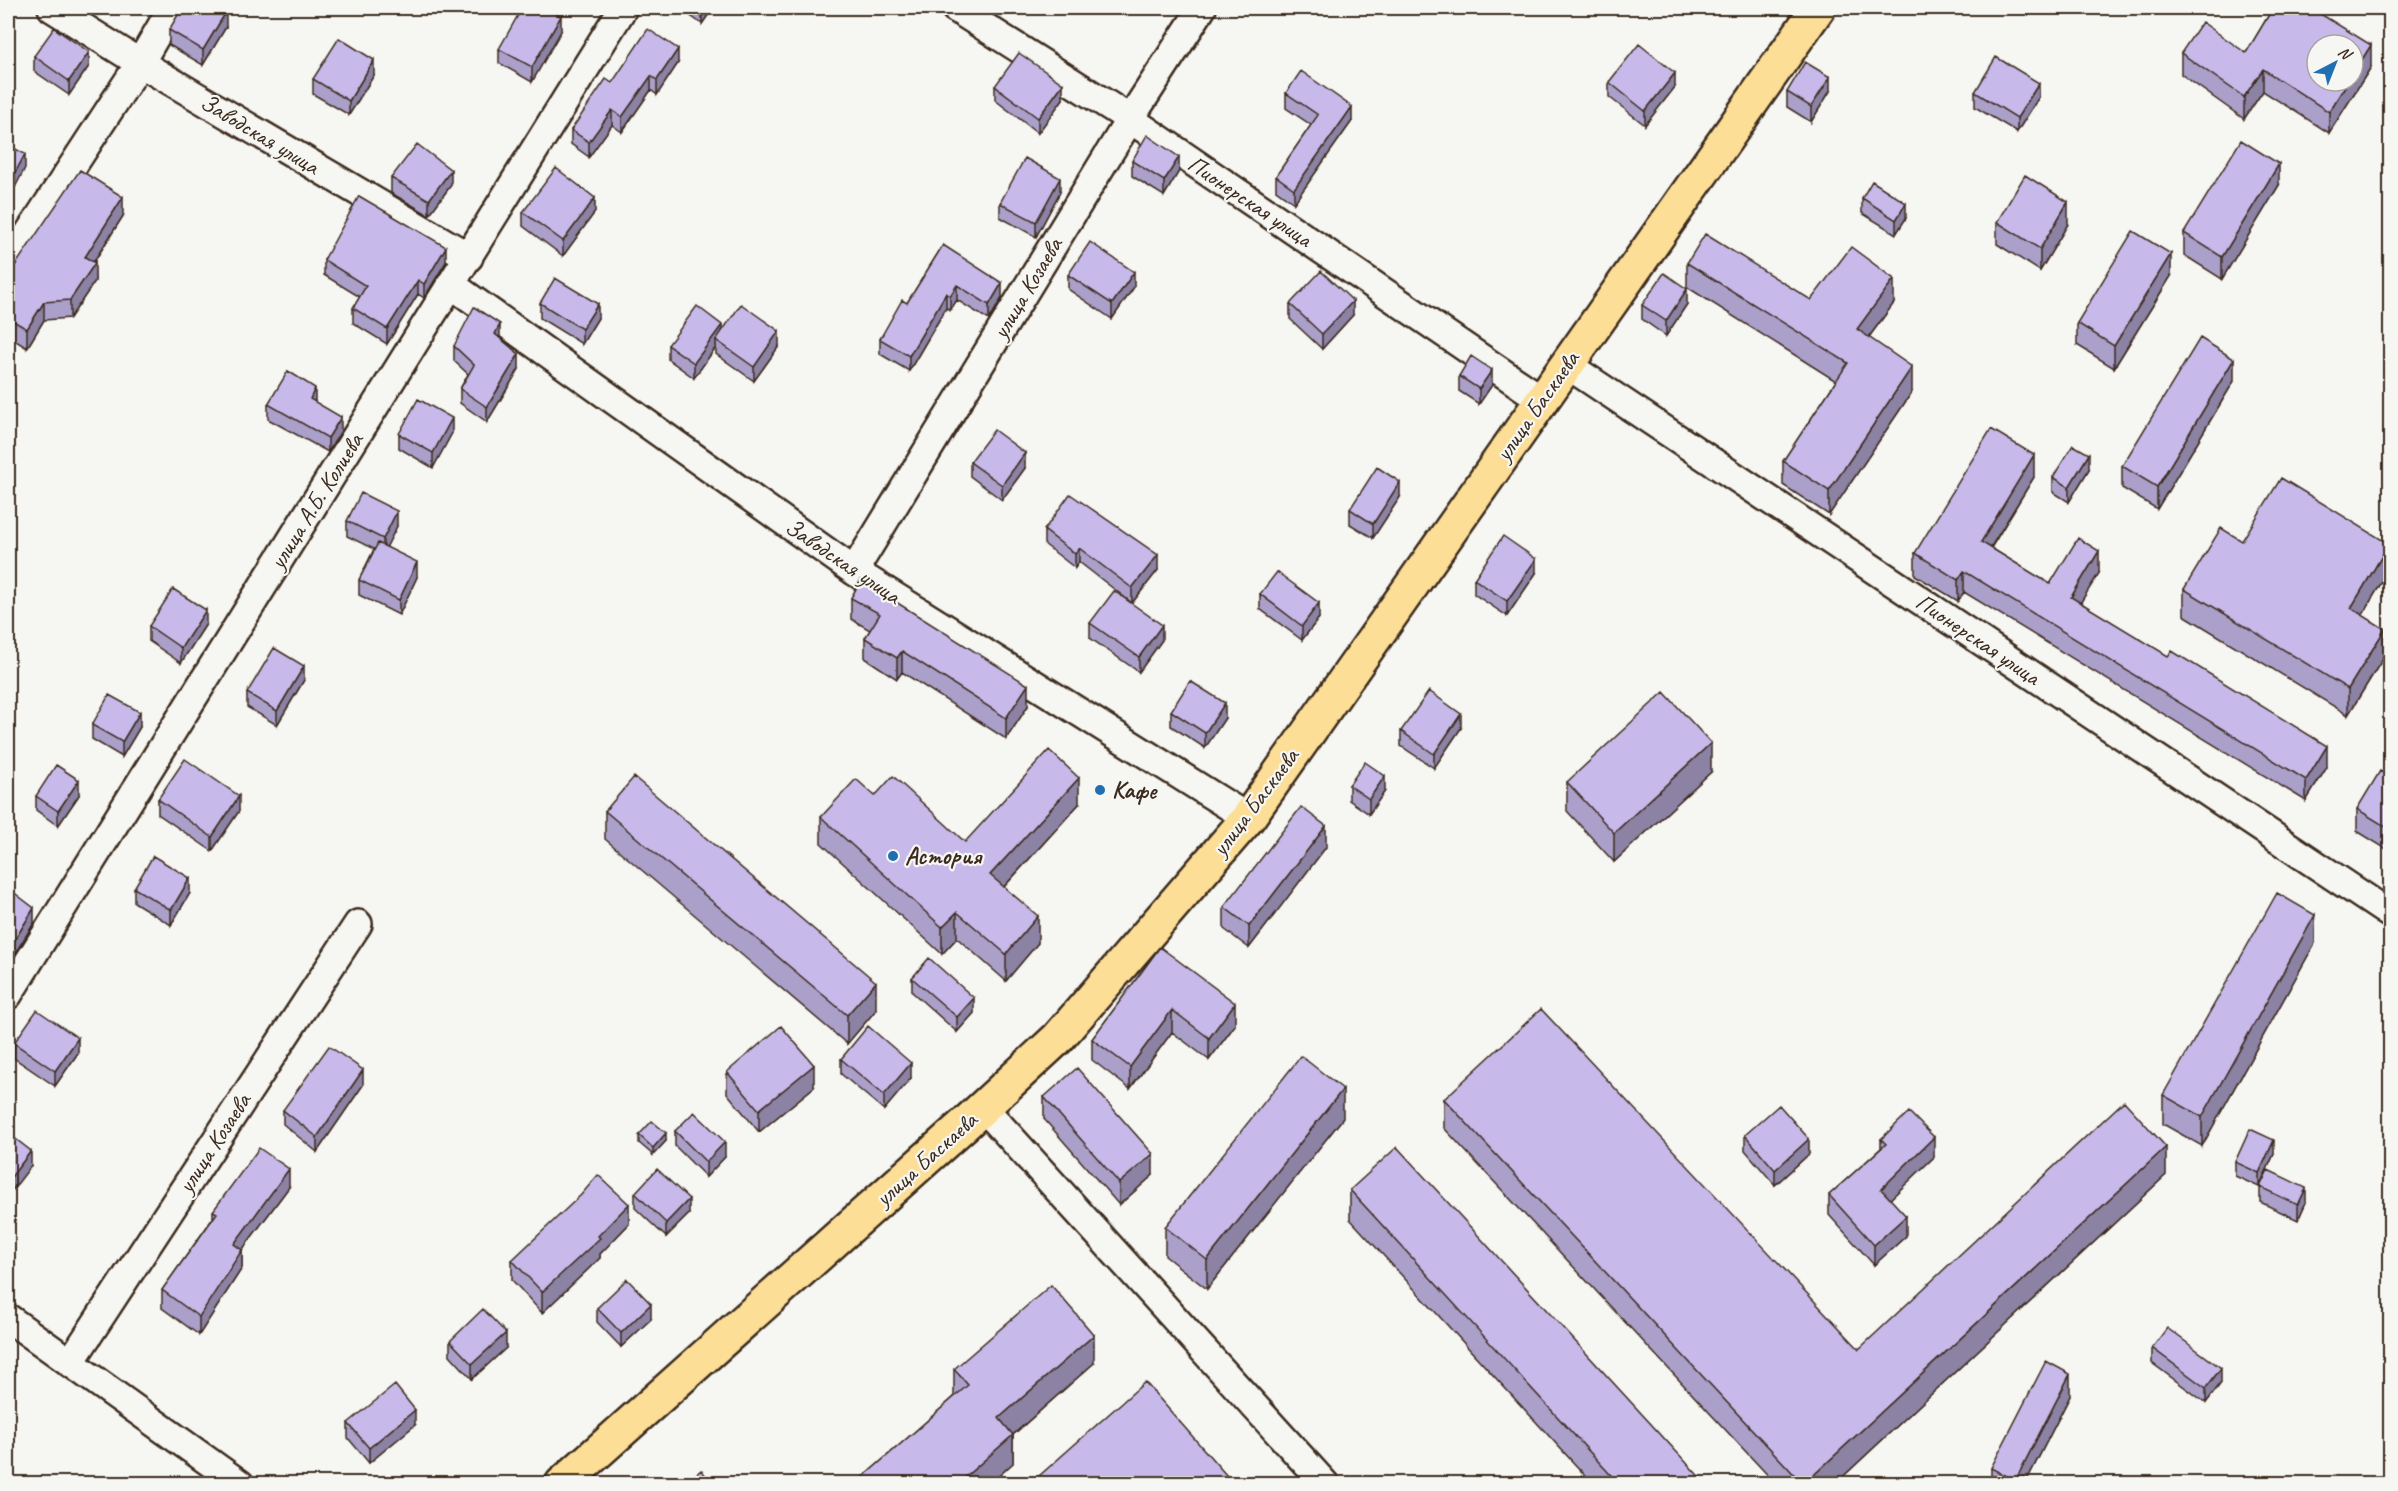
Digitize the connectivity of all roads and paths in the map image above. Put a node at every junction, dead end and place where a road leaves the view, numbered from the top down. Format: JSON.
{"nodes":[{"id":1,"x":52,"y":8,"type":"edge"},
{"id":2,"x":172,"y":8,"type":"edge"},
{"id":3,"x":623,"y":8,"type":"edge"},
{"id":4,"x":955,"y":8,"type":"edge"},
{"id":5,"x":1202,"y":8,"type":"edge"},
{"id":6,"x":1818,"y":8,"type":"edge"},
{"id":7,"x":140,"y":63,"type":"junction"},
{"id":8,"x":1130,"y":119,"type":"junction"},
{"id":9,"x":469,"y":257,"type":"junction"},
{"id":10,"x":8,"y":265,"type":"edge"},
{"id":11,"x":452,"y":285,"type":"junction"},
{"id":12,"x":1566,"y":364,"type":"junction"},
{"id":13,"x":1541,"y":399,"type":"junction"},
{"id":14,"x":854,"y":571,"type":"junction"},
{"id":15,"x":1248,"y":818,"type":"junction"},
{"id":16,"x":2391,"y":914,"type":"edge"},
{"id":17,"x":358,"y":924,"type":"dead end"},
{"id":18,"x":8,"y":995,"type":"edge"},
{"id":19,"x":983,"y":1107,"type":"junction"},
{"id":20,"x":8,"y":1318,"type":"edge"},
{"id":21,"x":70,"y":1363,"type":"junction"},
{"id":22,"x":240,"y":1484,"type":"edge"},
{"id":23,"x":562,"y":1484,"type":"edge"},
{"id":24,"x":1325,"y":1484,"type":"edge"}],
"edges":[{"from":1,"to":7,"type":"street","name":"Заводская улица"},
{"from":2,"to":7,"type":"street"},
{"from":3,"to":9,"type":"street","name":"улица А.Б. Колиева"},
{"from":4,"to":8,"type":"street","name":"Пионерская улица"},
{"from":5,"to":8,"type":"street","name":"улица Козаева"},
{"from":6,"to":12,"type":"main road","name":"улица Баскаева"},
{"from":7,"to":9,"type":"street","name":"Заводская улица"},
{"from":7,"to":10,"type":"street"},
{"from":8,"to":13,"type":"street","name":"Пионерская улица"},
{"from":8,"to":14,"type":"street","name":"улица Козаева"},
{"from":9,"to":11,"type":"street","name":"улица А.Б. Колиева"},
{"from":11,"to":14,"type":"street","name":"Заводская улица"},
{"from":11,"to":18,"type":"street","name":"улица А.Б. Колиева"},
{"from":12,"to":13,"type":"main road","name":"улица Баскаева"},
{"from":12,"to":16,"type":"street","name":"Пионерская улица"},
{"from":13,"to":15,"type":"main road","name":"улица Баскаева"},
{"from":14,"to":15,"type":"street","name":"Заводская улица"},
{"from":15,"to":19,"type":"main road","name":"улица Баскаева"},
{"from":17,"to":21,"type":"street","name":"улица Козаева"},
{"from":19,"to":23,"type":"main road","name":"улица Баскаева"},
{"from":19,"to":24,"type":"street"},
{"from":20,"to":21,"type":"street"},
{"from":21,"to":22,"type":"street"}]}
